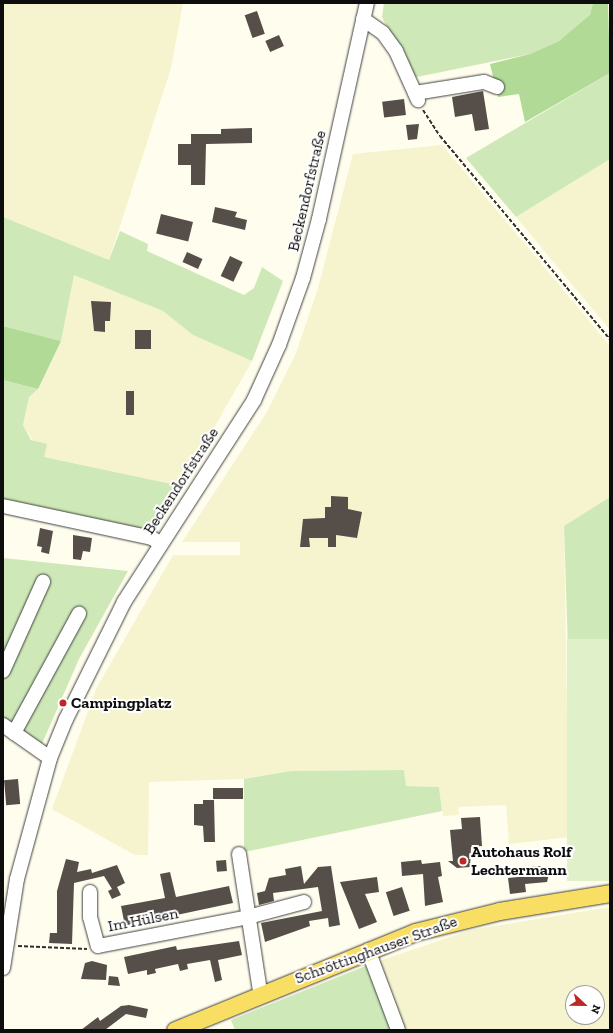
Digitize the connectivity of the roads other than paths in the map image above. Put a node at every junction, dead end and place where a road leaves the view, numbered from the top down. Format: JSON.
{"nodes":[{"id":1,"x":367,"y":3,"type":"edge"},
{"id":2,"x":363,"y":19,"type":"junction"},
{"id":3,"x":497,"y":87,"type":"dead end"},
{"id":4,"x":3,"y":506,"type":"edge"},
{"id":5,"x":161,"y":544,"type":"junction"},
{"id":6,"x":43,"y":582,"type":"dead end"},
{"id":7,"x":79,"y":614,"type":"dead end"},
{"id":8,"x":3,"y":671,"type":"edge"},
{"id":9,"x":3,"y":725,"type":"edge"},
{"id":10,"x":14,"y":733,"type":"junction"},
{"id":11,"x":50,"y":758,"type":"junction"},
{"id":12,"x":239,"y":854,"type":"dead end"},
{"id":13,"x":90,"y":892,"type":"dead end"},
{"id":14,"x":610,"y":893,"type":"edge"},
{"id":15,"x":304,"y":902,"type":"dead end"},
{"id":16,"x":248,"y":917,"type":"junction"},
{"id":17,"x":368,"y":950,"type":"junction"},
{"id":18,"x":3,"y":968,"type":"edge"},
{"id":19,"x":260,"y":992,"type":"junction"},
{"id":20,"x":174,"y":1030,"type":"edge"},
{"id":21,"x":398,"y":1030,"type":"edge"}],
"edges":[{"from":1,"to":2,"type":"street","name":"Beckendorfstraße"},
{"from":2,"to":3,"type":"street"},
{"from":2,"to":5,"type":"street","name":"Beckendorfstraße"},
{"from":4,"to":5,"type":"street"},
{"from":5,"to":11,"type":"street","name":"Beckendorfstraße"},
{"from":6,"to":8,"type":"street"},
{"from":7,"to":10,"type":"street"},
{"from":9,"to":10,"type":"street"},
{"from":10,"to":11,"type":"street"},
{"from":11,"to":18,"type":"street","name":"Beckendorfstraße"},
{"from":12,"to":16,"type":"street"},
{"from":13,"to":16,"type":"street","name":"Im Hülsen"},
{"from":14,"to":17,"type":"main road","name":"Schröttinghauser Straße"},
{"from":15,"to":16,"type":"street","name":"Im Hülsen"},
{"from":16,"to":19,"type":"street"},
{"from":17,"to":19,"type":"main road","name":"Schröttinghauser Straße"},
{"from":17,"to":21,"type":"street"},
{"from":19,"to":20,"type":"main road","name":"Schröttinghauser Straße"}]}
